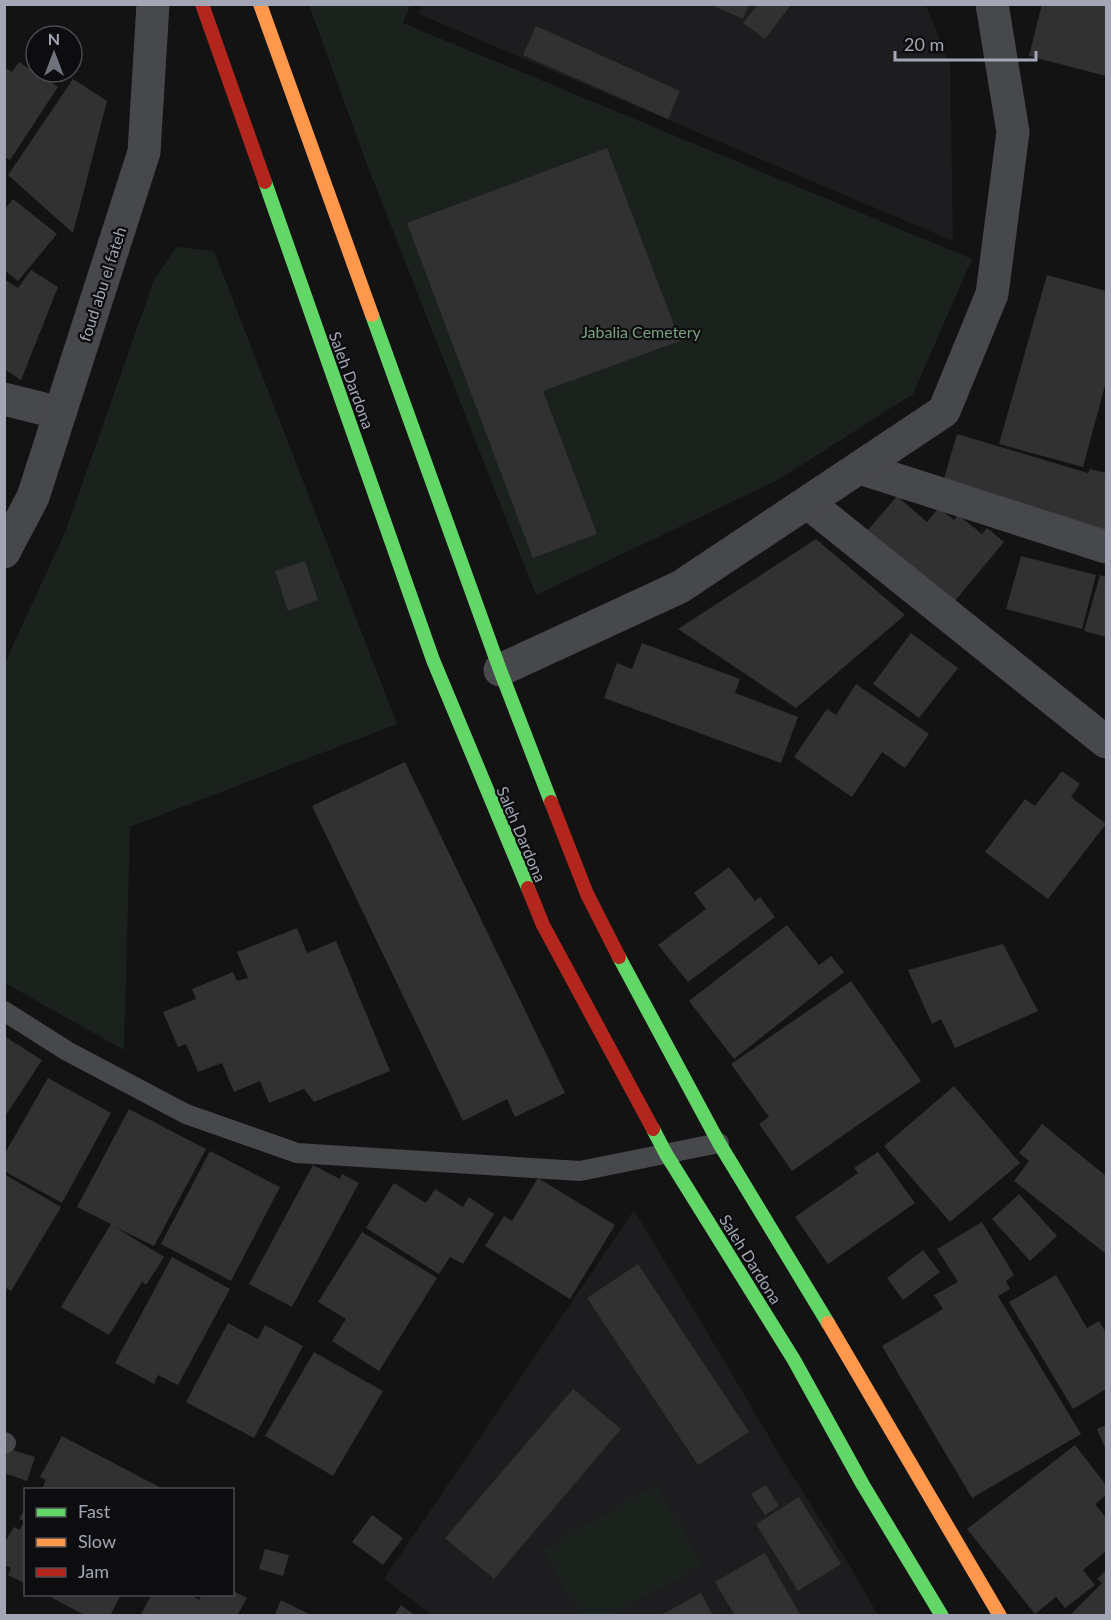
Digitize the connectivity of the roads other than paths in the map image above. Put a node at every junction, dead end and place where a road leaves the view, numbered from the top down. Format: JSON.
{"nodes":[{"id":1,"x":153,"y":4,"type":"edge"},
{"id":2,"x":202,"y":4,"type":"edge"},
{"id":3,"x":260,"y":4,"type":"edge"},
{"id":4,"x":992,"y":4,"type":"edge"},
{"id":5,"x":4,"y":399,"type":"edge"},
{"id":6,"x":60,"y":413,"type":"junction"},
{"id":7,"x":861,"y":468,"type":"junction"},
{"id":8,"x":808,"y":503,"type":"junction"},
{"id":9,"x":1107,"y":547,"type":"edge"},
{"id":10,"x":4,"y":552,"type":"edge"},
{"id":11,"x":500,"y":670,"type":"junction"},
{"id":12,"x":1107,"y":742,"type":"edge"},
{"id":13,"x":4,"y":1011,"type":"edge"},
{"id":14,"x":718,"y":1143,"type":"junction"},
{"id":15,"x":666,"y":1154,"type":"junction"},
{"id":16,"x":942,"y":1616,"type":"edge"},
{"id":17,"x":1000,"y":1616,"type":"edge"}],
"edges":[{"from":1,"to":6,"type":"street","name":"foud abu el fateh"},
{"from":2,"to":15,"type":"street","name":"Saleh Dardona"},
{"from":3,"to":11,"type":"street","name":"Saleh Dardona"},
{"from":4,"to":7,"type":"street"},
{"from":5,"to":6,"type":"street"},
{"from":6,"to":10,"type":"street","name":"foud abu el fateh"},
{"from":7,"to":8,"type":"street"},
{"from":7,"to":9,"type":"street"},
{"from":8,"to":11,"type":"street"},
{"from":8,"to":12,"type":"street"},
{"from":11,"to":14,"type":"street","name":"Saleh Dardona"},
{"from":13,"to":15,"type":"lane"},
{"from":14,"to":15,"type":"lane"},
{"from":14,"to":17,"type":"street","name":"Saleh Dardona"},
{"from":15,"to":16,"type":"street","name":"Saleh Dardona"}]}
